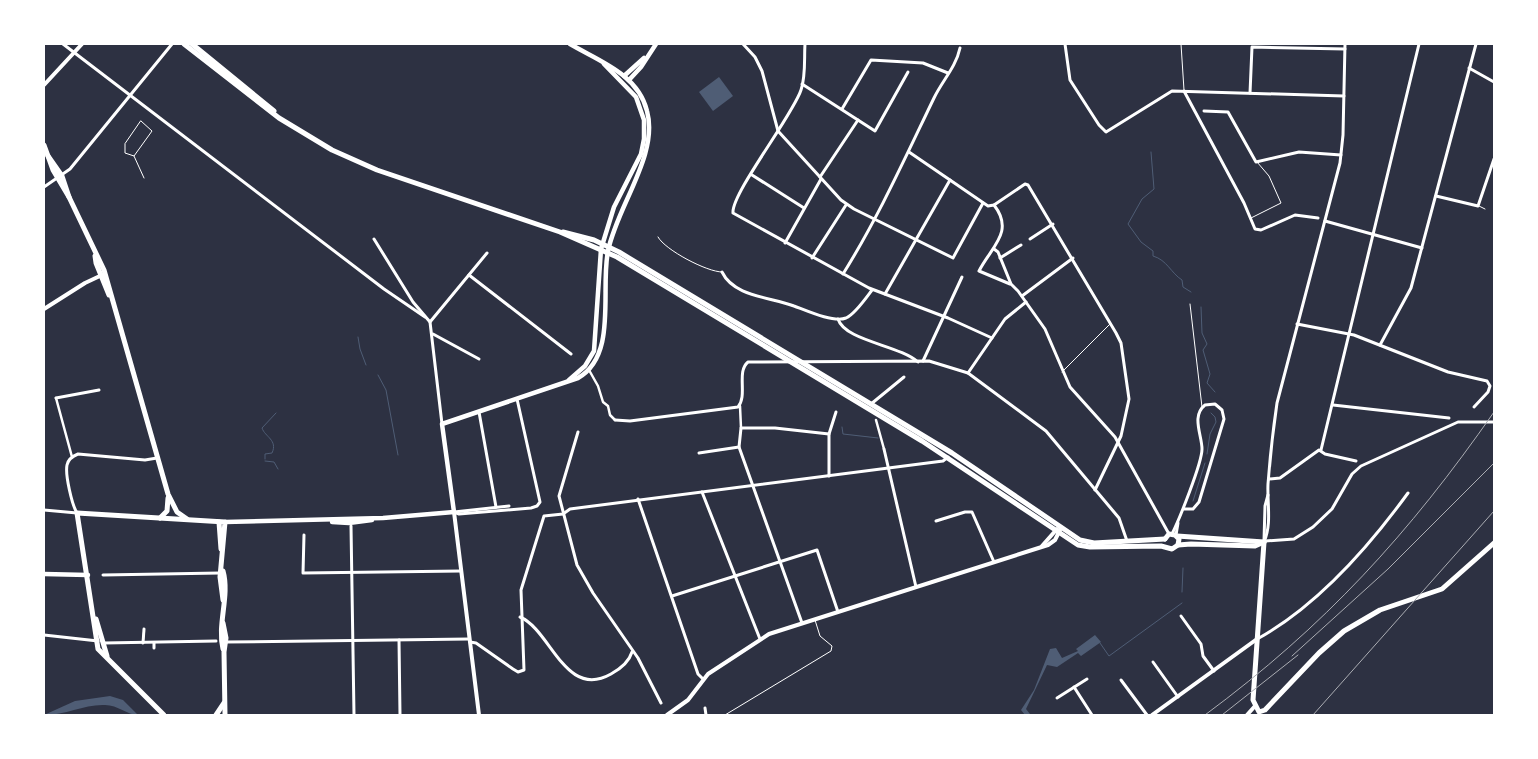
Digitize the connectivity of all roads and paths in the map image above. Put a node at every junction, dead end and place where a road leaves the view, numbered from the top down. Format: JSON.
{"nodes":[{"id":1,"x":63,"y":44,"type":"edge"},
{"id":2,"x":82,"y":44,"type":"edge"},
{"id":3,"x":172,"y":44,"type":"edge"},
{"id":4,"x":184,"y":44,"type":"edge"},
{"id":5,"x":192,"y":44,"type":"edge"},
{"id":6,"x":570,"y":44,"type":"edge"},
{"id":7,"x":656,"y":44,"type":"edge"},
{"id":8,"x":743,"y":44,"type":"edge"},
{"id":9,"x":805,"y":44,"type":"edge"},
{"id":10,"x":1065,"y":44,"type":"edge"},
{"id":11,"x":1181,"y":44,"type":"edge"},
{"id":12,"x":1345,"y":44,"type":"edge"},
{"id":13,"x":1419,"y":44,"type":"edge"},
{"id":14,"x":1476,"y":44,"type":"edge"},
{"id":15,"x":960,"y":48,"type":"dead end"},
{"id":16,"x":1345,"y":50,"type":"junction"},
{"id":17,"x":75,"y":52,"type":"junction"},
{"id":18,"x":646,"y":58,"type":"junction"},
{"id":19,"x":604,"y":64,"type":"junction"},
{"id":20,"x":1469,"y":68,"type":"junction"},
{"id":21,"x":908,"y":72,"type":"dead end"},
{"id":22,"x":948,"y":73,"type":"junction"},
{"id":23,"x":625,"y":76,"type":"junction"},
{"id":24,"x":629,"y":80,"type":"junction"},
{"id":25,"x":623,"y":82,"type":"junction"},
{"id":26,"x":1494,"y":82,"type":"edge"},
{"id":27,"x":802,"y":84,"type":"junction"},
{"id":28,"x":44,"y":85,"type":"edge"},
{"id":29,"x":1184,"y":91,"type":"junction"},
{"id":30,"x":1250,"y":93,"type":"junction"},
{"id":31,"x":131,"y":94,"type":"junction"},
{"id":32,"x":1344,"y":96,"type":"junction"},
{"id":33,"x":842,"y":109,"type":"junction"},
{"id":34,"x":1204,"y":111,"type":"dead end"},
{"id":35,"x":858,"y":120,"type":"junction"},
{"id":36,"x":285,"y":121,"type":"junction"},
{"id":37,"x":778,"y":131,"type":"junction"},
{"id":38,"x":44,"y":145,"type":"edge"},
{"id":39,"x":909,"y":152,"type":"junction"},
{"id":40,"x":1341,"y":155,"type":"junction"},
{"id":41,"x":134,"y":156,"type":"junction"},
{"id":42,"x":1494,"y":159,"type":"edge"},
{"id":43,"x":1256,"y":162,"type":"junction"},
{"id":44,"x":752,"y":175,"type":"junction"},
{"id":45,"x":60,"y":178,"type":"junction"},
{"id":46,"x":144,"y":178,"type":"dead end"},
{"id":47,"x":820,"y":178,"type":"junction"},
{"id":48,"x":950,"y":180,"type":"junction"},
{"id":49,"x":44,"y":188,"type":"edge"},
{"id":50,"x":1436,"y":196,"type":"junction"},
{"id":51,"x":983,"y":203,"type":"junction"},
{"id":52,"x":846,"y":205,"type":"junction"},
{"id":53,"x":992,"y":206,"type":"junction"},
{"id":54,"x":1478,"y":206,"type":"junction"},
{"id":55,"x":804,"y":208,"type":"junction"},
{"id":56,"x":1485,"y":209,"type":"dead end"},
{"id":57,"x":1318,"y":218,"type":"dead end"},
{"id":58,"x":1250,"y":219,"type":"junction"},
{"id":59,"x":876,"y":220,"type":"junction"},
{"id":60,"x":1325,"y":221,"type":"junction"},
{"id":61,"x":1053,"y":224,"type":"junction"},
{"id":62,"x":1374,"y":235,"type":"junction"},
{"id":63,"x":658,"y":237,"type":"dead end"},
{"id":64,"x":374,"y":239,"type":"dead end"},
{"id":65,"x":1030,"y":239,"type":"dead end"},
{"id":66,"x":916,"y":240,"type":"junction"},
{"id":67,"x":785,"y":243,"type":"junction"},
{"id":68,"x":1021,"y":245,"type":"dead end"},
{"id":69,"x":602,"y":246,"type":"junction"},
{"id":70,"x":1422,"y":248,"type":"junction"},
{"id":71,"x":609,"y":249,"type":"junction"},
{"id":72,"x":994,"y":249,"type":"junction"},
{"id":73,"x":487,"y":252,"type":"dead end"},
{"id":74,"x":812,"y":258,"type":"junction"},
{"id":75,"x":1000,"y":258,"type":"junction"},
{"id":76,"x":1073,"y":258,"type":"junction"},
{"id":77,"x":722,"y":272,"type":"joint"},
{"id":78,"x":843,"y":274,"type":"junction"},
{"id":79,"x":103,"y":275,"type":"junction"},
{"id":80,"x":469,"y":275,"type":"junction"},
{"id":81,"x":962,"y":277,"type":"dead end"},
{"id":82,"x":1011,"y":284,"type":"junction"},
{"id":83,"x":872,"y":290,"type":"junction"},
{"id":84,"x":885,"y":294,"type":"junction"},
{"id":85,"x":1022,"y":296,"type":"junction"},
{"id":86,"x":1026,"y":302,"type":"junction"},
{"id":87,"x":1190,"y":304,"type":"dead end"},
{"id":88,"x":44,"y":309,"type":"edge"},
{"id":89,"x":944,"y":316,"type":"junction"},
{"id":90,"x":425,"y":317,"type":"junction"},
{"id":91,"x":838,"y":319,"type":"junction"},
{"id":92,"x":430,"y":322,"type":"junction"},
{"id":93,"x":1111,"y":324,"type":"junction"},
{"id":94,"x":1297,"y":324,"type":"junction"},
{"id":95,"x":432,"y":334,"type":"junction"},
{"id":96,"x":1349,"y":334,"type":"junction"},
{"id":97,"x":992,"y":338,"type":"junction"},
{"id":98,"x":1380,"y":345,"type":"junction"},
{"id":99,"x":571,"y":354,"type":"dead end"},
{"id":100,"x":479,"y":359,"type":"dead end"},
{"id":101,"x":923,"y":361,"type":"junction"},
{"id":102,"x":790,"y":362,"type":"junction"},
{"id":103,"x":802,"y":362,"type":"junction"},
{"id":104,"x":918,"y":362,"type":"junction"},
{"id":105,"x":585,"y":366,"type":"junction"},
{"id":106,"x":589,"y":370,"type":"junction"},
{"id":107,"x":968,"y":372,"type":"junction"},
{"id":108,"x":1062,"y":372,"type":"junction"},
{"id":109,"x":904,"y":376,"type":"dead end"},
{"id":110,"x":566,"y":382,"type":"junction"},
{"id":111,"x":99,"y":390,"type":"dead end"},
{"id":112,"x":56,"y":398,"type":"joint"},
{"id":113,"x":517,"y":399,"type":"junction"},
{"id":114,"x":871,"y":404,"type":"junction"},
{"id":115,"x":1333,"y":405,"type":"junction"},
{"id":116,"x":740,"y":406,"type":"junction"},
{"id":117,"x":1474,"y":406,"type":"dead end"},
{"id":118,"x":1202,"y":407,"type":"junction"},
{"id":119,"x":479,"y":412,"type":"junction"},
{"id":120,"x":836,"y":412,"type":"dead end"},
{"id":121,"x":1450,"y":418,"type":"dead end"},
{"id":122,"x":615,"y":420,"type":"joint"},
{"id":123,"x":876,"y":420,"type":"dead end"},
{"id":124,"x":1494,"y":422,"type":"edge"},
{"id":125,"x":442,"y":424,"type":"junction"},
{"id":126,"x":741,"y":428,"type":"junction"},
{"id":127,"x":578,"y":432,"type":"dead end"},
{"id":128,"x":829,"y":434,"type":"junction"},
{"id":129,"x":1118,"y":442,"type":"junction"},
{"id":130,"x":739,"y":447,"type":"junction"},
{"id":131,"x":884,"y":449,"type":"joint"},
{"id":132,"x":1321,"y":450,"type":"junction"},
{"id":133,"x":699,"y":453,"type":"dead end"},
{"id":134,"x":950,"y":455,"type":"junction"},
{"id":135,"x":72,"y":457,"type":"junction"},
{"id":136,"x":158,"y":458,"type":"junction"},
{"id":137,"x":1356,"y":461,"type":"dead end"},
{"id":138,"x":889,"y":468,"type":"junction"},
{"id":139,"x":829,"y":476,"type":"junction"},
{"id":140,"x":1269,"y":478,"type":"junction"},
{"id":141,"x":752,"y":486,"type":"junction"},
{"id":142,"x":1095,"y":490,"type":"junction"},
{"id":143,"x":702,"y":492,"type":"junction"},
{"id":144,"x":1408,"y":493,"type":"dead end"},
{"id":145,"x":168,"y":494,"type":"junction"},
{"id":146,"x":638,"y":499,"type":"junction"},
{"id":147,"x":509,"y":506,"type":"dead end"},
{"id":148,"x":496,"y":507,"type":"junction"},
{"id":149,"x":1183,"y":509,"type":"junction"},
{"id":150,"x":44,"y":510,"type":"edge"},
{"id":151,"x":454,"y":512,"type":"junction"},
{"id":152,"x":77,"y":513,"type":"junction"},
{"id":153,"x":563,"y":514,"type":"junction"},
{"id":154,"x":159,"y":519,"type":"junction"},
{"id":155,"x":187,"y":519,"type":"junction"},
{"id":156,"x":222,"y":522,"type":"junction"},
{"id":157,"x":936,"y":522,"type":"dead end"},
{"id":158,"x":351,"y":526,"type":"dead end"},
{"id":159,"x":1060,"y":527,"type":"junction"},
{"id":160,"x":1057,"y":532,"type":"junction"},
{"id":161,"x":304,"y":535,"type":"dead end"},
{"id":162,"x":1171,"y":536,"type":"junction"},
{"id":163,"x":1264,"y":542,"type":"junction"},
{"id":164,"x":1128,"y":543,"type":"junction"},
{"id":165,"x":1494,"y":543,"type":"edge"},
{"id":166,"x":1178,"y":545,"type":"junction"},
{"id":167,"x":1167,"y":546,"type":"junction"},
{"id":168,"x":781,"y":562,"type":"junction"},
{"id":169,"x":994,"y":562,"type":"junction"},
{"id":170,"x":222,"y":571,"type":"junction"},
{"id":171,"x":461,"y":571,"type":"junction"},
{"id":172,"x":352,"y":573,"type":"junction"},
{"id":173,"x":44,"y":574,"type":"edge"},
{"id":174,"x":88,"y":575,"type":"junction"},
{"id":175,"x":104,"y":575,"type":"dead end"},
{"id":176,"x":736,"y":575,"type":"junction"},
{"id":177,"x":916,"y":587,"type":"junction"},
{"id":178,"x":672,"y":596,"type":"junction"},
{"id":179,"x":838,"y":612,"type":"junction"},
{"id":180,"x":1181,"y":616,"type":"dead end"},
{"id":181,"x":520,"y":617,"type":"junction"},
{"id":182,"x":815,"y":619,"type":"junction"},
{"id":183,"x":223,"y":623,"type":"junction"},
{"id":184,"x":802,"y":623,"type":"junction"},
{"id":185,"x":144,"y":629,"type":"dead end"},
{"id":186,"x":44,"y":635,"type":"edge"},
{"id":187,"x":1259,"y":638,"type":"junction"},
{"id":188,"x":760,"y":639,"type":"junction"},
{"id":189,"x":399,"y":640,"type":"junction"},
{"id":190,"x":469,"y":640,"type":"junction"},
{"id":191,"x":216,"y":641,"type":"dead end"},
{"id":192,"x":353,"y":641,"type":"junction"},
{"id":193,"x":99,"y":642,"type":"junction"},
{"id":194,"x":154,"y":642,"type":"junction"},
{"id":195,"x":226,"y":642,"type":"junction"},
{"id":196,"x":143,"y":643,"type":"junction"},
{"id":197,"x":154,"y":648,"type":"dead end"},
{"id":198,"x":224,"y":652,"type":"junction"},
{"id":199,"x":632,"y":652,"type":"junction"},
{"id":200,"x":1153,"y":662,"type":"dead end"},
{"id":201,"x":1214,"y":671,"type":"junction"},
{"id":202,"x":1087,"y":678,"type":"dead end"},
{"id":203,"x":703,"y":679,"type":"junction"},
{"id":204,"x":1122,"y":680,"type":"dead end"},
{"id":205,"x":1074,"y":687,"type":"junction"},
{"id":206,"x":1178,"y":697,"type":"junction"},
{"id":207,"x":1057,"y":698,"type":"dead end"},
{"id":208,"x":224,"y":703,"type":"junction"},
{"id":209,"x":661,"y":703,"type":"dead end"},
{"id":210,"x":1254,"y":704,"type":"junction"},
{"id":211,"x":1270,"y":704,"type":"junction"},
{"id":212,"x":705,"y":708,"type":"dead end"},
{"id":213,"x":1259,"y":712,"type":"junction"},
{"id":214,"x":164,"y":715,"type":"edge"},
{"id":215,"x":216,"y":715,"type":"edge"},
{"id":216,"x":225,"y":715,"type":"edge"},
{"id":217,"x":354,"y":715,"type":"edge"},
{"id":218,"x":400,"y":715,"type":"edge"},
{"id":219,"x":479,"y":715,"type":"edge"},
{"id":220,"x":666,"y":715,"type":"edge"},
{"id":221,"x":706,"y":715,"type":"edge"},
{"id":222,"x":725,"y":715,"type":"edge"},
{"id":223,"x":1092,"y":715,"type":"edge"},
{"id":224,"x":1147,"y":715,"type":"edge"},
{"id":225,"x":1152,"y":715,"type":"edge"},
{"id":226,"x":1248,"y":715,"type":"edge"}],
"edges":[{"from":1,"to":17,"type":"street"},
{"from":2,"to":17,"type":"street"},
{"from":3,"to":31,"type":"street"},
{"from":4,"to":36,"type":"main road"},
{"from":5,"to":36,"type":"main road"},
{"from":6,"to":19,"type":"main road"},
{"from":7,"to":18,"type":"main road"},
{"from":8,"to":37,"type":"street"},
{"from":9,"to":27,"type":"street"},
{"from":10,"to":29,"type":"street"},
{"from":11,"to":29,"type":"lane"},
{"from":12,"to":16,"type":"street"},
{"from":13,"to":62,"type":"street"},
{"from":14,"to":20,"type":"street"},
{"from":15,"to":22,"type":"street"},
{"from":16,"to":30,"type":"street"},
{"from":16,"to":32,"type":"street"},
{"from":17,"to":28,"type":"street"},
{"from":17,"to":31,"type":"street"},
{"from":18,"to":23,"type":"main road"},
{"from":18,"to":24,"type":"main road"},
{"from":19,"to":23,"type":"main road"},
{"from":19,"to":25,"type":"main road"},
{"from":20,"to":26,"type":"street"},
{"from":20,"to":50,"type":"street"},
{"from":21,"to":35,"type":"street"},
{"from":22,"to":33,"type":"street"},
{"from":22,"to":39,"type":"street"},
{"from":23,"to":24,"type":"main road"},
{"from":23,"to":25,"type":"main road"},
{"from":24,"to":25,"type":"main road"},
{"from":24,"to":71,"type":"main road"},
{"from":25,"to":69,"type":"main road"},
{"from":27,"to":33,"type":"street"},
{"from":27,"to":37,"type":"street"},
{"from":29,"to":30,"type":"street"},
{"from":29,"to":58,"type":"street"},
{"from":30,"to":32,"type":"street"},
{"from":31,"to":45,"type":"street"},
{"from":31,"to":90,"type":"street"},
{"from":32,"to":40,"type":"street"},
{"from":33,"to":35,"type":"street"},
{"from":34,"to":43,"type":"street"},
{"from":35,"to":47,"type":"street"},
{"from":36,"to":69,"type":"main road"},
{"from":37,"to":44,"type":"street"},
{"from":37,"to":47,"type":"street"},
{"from":38,"to":45,"type":"main road"},
{"from":39,"to":48,"type":"street"},
{"from":39,"to":59,"type":"street"},
{"from":40,"to":43,"type":"street"},
{"from":40,"to":60,"type":"street"},
{"from":41,"to":41,"type":"lane"},
{"from":41,"to":46,"type":"lane"},
{"from":42,"to":54,"type":"street"},
{"from":43,"to":58,"type":"lane"},
{"from":44,"to":55,"type":"street"},
{"from":44,"to":67,"type":"street"},
{"from":45,"to":49,"type":"street"},
{"from":45,"to":79,"type":"main road"},
{"from":47,"to":52,"type":"street"},
{"from":47,"to":55,"type":"street"},
{"from":48,"to":51,"type":"street"},
{"from":48,"to":66,"type":"street"},
{"from":50,"to":54,"type":"street"},
{"from":50,"to":70,"type":"street"},
{"from":51,"to":53,"type":"street"},
{"from":51,"to":66,"type":"street"},
{"from":52,"to":59,"type":"street"},
{"from":52,"to":74,"type":"street"},
{"from":53,"to":61,"type":"street"},
{"from":53,"to":72,"type":"street"},
{"from":54,"to":56,"type":"lane"},
{"from":55,"to":67,"type":"street"},
{"from":57,"to":58,"type":"street"},
{"from":59,"to":66,"type":"street"},
{"from":59,"to":78,"type":"street"},
{"from":60,"to":62,"type":"street"},
{"from":60,"to":94,"type":"street"},
{"from":61,"to":65,"type":"street"},
{"from":61,"to":76,"type":"street"},
{"from":62,"to":70,"type":"street"},
{"from":62,"to":96,"type":"street"},
{"from":63,"to":77,"type":"lane"},
{"from":64,"to":90,"type":"street"},
{"from":66,"to":84,"type":"street"},
{"from":67,"to":74,"type":"street"},
{"from":68,"to":75,"type":"street"},
{"from":69,"to":71,"type":"main road"},
{"from":69,"to":105,"type":"main road"},
{"from":70,"to":98,"type":"street"},
{"from":71,"to":102,"type":"main road"},
{"from":71,"to":103,"type":"main road"},
{"from":71,"to":106,"type":"main road"},
{"from":72,"to":75,"type":"street"},
{"from":72,"to":82,"type":"street"},
{"from":73,"to":80,"type":"street"},
{"from":74,"to":78,"type":"street"},
{"from":75,"to":82,"type":"street"},
{"from":76,"to":85,"type":"street"},
{"from":76,"to":93,"type":"street"},
{"from":77,"to":91,"type":"street"},
{"from":78,"to":83,"type":"street"},
{"from":79,"to":88,"type":"street"},
{"from":79,"to":136,"type":"main road"},
{"from":80,"to":92,"type":"street"},
{"from":80,"to":99,"type":"street"},
{"from":81,"to":89,"type":"street"},
{"from":82,"to":85,"type":"street"},
{"from":83,"to":84,"type":"street"},
{"from":83,"to":91,"type":"street"},
{"from":84,"to":89,"type":"street"},
{"from":85,"to":86,"type":"street"},
{"from":86,"to":97,"type":"street"},
{"from":86,"to":108,"type":"street"},
{"from":87,"to":118,"type":"lane"},
{"from":89,"to":97,"type":"street"},
{"from":89,"to":101,"type":"street"},
{"from":90,"to":92,"type":"street"},
{"from":91,"to":104,"type":"street"},
{"from":92,"to":95,"type":"street"},
{"from":93,"to":108,"type":"lane"},
{"from":93,"to":129,"type":"street"},
{"from":94,"to":96,"type":"street"},
{"from":94,"to":140,"type":"street"},
{"from":95,"to":100,"type":"street"},
{"from":95,"to":125,"type":"street"},
{"from":96,"to":98,"type":"street"},
{"from":96,"to":115,"type":"street"},
{"from":97,"to":107,"type":"street"},
{"from":98,"to":117,"type":"street"},
{"from":101,"to":104,"type":"street"},
{"from":101,"to":107,"type":"street"},
{"from":102,"to":103,"type":"street"},
{"from":102,"to":116,"type":"street"},
{"from":102,"to":134,"type":"main road"},
{"from":103,"to":104,"type":"street"},
{"from":103,"to":114,"type":"main road"},
{"from":105,"to":106,"type":"street"},
{"from":105,"to":110,"type":"main road"},
{"from":106,"to":110,"type":"main road"},
{"from":106,"to":122,"type":"street"},
{"from":107,"to":142,"type":"street"},
{"from":108,"to":129,"type":"street"},
{"from":109,"to":114,"type":"street"},
{"from":110,"to":113,"type":"main road"},
{"from":111,"to":112,"type":"street"},
{"from":112,"to":135,"type":"street"},
{"from":113,"to":119,"type":"main road"},
{"from":113,"to":151,"type":"street"},
{"from":114,"to":134,"type":"main road"},
{"from":115,"to":121,"type":"street"},
{"from":115,"to":132,"type":"street"},
{"from":116,"to":122,"type":"street"},
{"from":116,"to":126,"type":"street"},
{"from":118,"to":149,"type":"street"},
{"from":118,"to":149,"type":"street"},
{"from":119,"to":125,"type":"main road"},
{"from":119,"to":148,"type":"street"},
{"from":120,"to":128,"type":"street"},
{"from":123,"to":131,"type":"street"},
{"from":124,"to":163,"type":"street"},
{"from":125,"to":151,"type":"main road"},
{"from":126,"to":128,"type":"street"},
{"from":126,"to":130,"type":"street"},
{"from":127,"to":153,"type":"street"},
{"from":128,"to":139,"type":"street"},
{"from":129,"to":142,"type":"street"},
{"from":129,"to":162,"type":"street"},
{"from":130,"to":133,"type":"street"},
{"from":130,"to":141,"type":"street"},
{"from":131,"to":138,"type":"street"},
{"from":132,"to":137,"type":"street"},
{"from":132,"to":140,"type":"street"},
{"from":134,"to":138,"type":"street"},
{"from":134,"to":159,"type":"main road"},
{"from":134,"to":160,"type":"main road"},
{"from":135,"to":136,"type":"street"},
{"from":135,"to":152,"type":"street"},
{"from":136,"to":145,"type":"main road"},
{"from":138,"to":139,"type":"street"},
{"from":138,"to":177,"type":"street"},
{"from":139,"to":141,"type":"street"},
{"from":140,"to":163,"type":"street"},
{"from":141,"to":143,"type":"street"},
{"from":141,"to":168,"type":"street"},
{"from":142,"to":164,"type":"street"},
{"from":143,"to":146,"type":"street"},
{"from":143,"to":176,"type":"street"},
{"from":144,"to":187,"type":"street"},
{"from":145,"to":154,"type":"main road"},
{"from":145,"to":155,"type":"main road"},
{"from":146,"to":153,"type":"street"},
{"from":146,"to":178,"type":"street"},
{"from":147,"to":148,"type":"street"},
{"from":148,"to":151,"type":"street"},
{"from":149,"to":162,"type":"street"},
{"from":150,"to":152,"type":"street"},
{"from":151,"to":156,"type":"main road"},
{"from":151,"to":171,"type":"street"},
{"from":152,"to":154,"type":"main road"},
{"from":152,"to":174,"type":"main road"},
{"from":153,"to":181,"type":"street"},
{"from":153,"to":199,"type":"street"},
{"from":154,"to":155,"type":"main road"},
{"from":155,"to":156,"type":"main road"},
{"from":156,"to":170,"type":"main road"},
{"from":157,"to":169,"type":"street"},
{"from":158,"to":172,"type":"street"},
{"from":159,"to":160,"type":"street"},
{"from":159,"to":164,"type":"main road"},
{"from":160,"to":167,"type":"main road"},
{"from":160,"to":169,"type":"street"},
{"from":161,"to":172,"type":"street"},
{"from":162,"to":163,"type":"main road"},
{"from":162,"to":164,"type":"main road"},
{"from":162,"to":166,"type":"main road"},
{"from":162,"to":167,"type":"main road"},
{"from":163,"to":166,"type":"main road"},
{"from":163,"to":187,"type":"main road"},
{"from":165,"to":211,"type":"main road"},
{"from":166,"to":167,"type":"main road"},
{"from":168,"to":176,"type":"street"},
{"from":168,"to":179,"type":"street"},
{"from":168,"to":184,"type":"street"},
{"from":169,"to":177,"type":"street"},
{"from":170,"to":175,"type":"street"},
{"from":170,"to":183,"type":"main road"},
{"from":171,"to":172,"type":"street"},
{"from":171,"to":190,"type":"street"},
{"from":172,"to":192,"type":"street"},
{"from":173,"to":174,"type":"main road"},
{"from":174,"to":193,"type":"main road"},
{"from":176,"to":178,"type":"street"},
{"from":176,"to":188,"type":"street"},
{"from":177,"to":179,"type":"street"},
{"from":178,"to":203,"type":"street"},
{"from":179,"to":182,"type":"street"},
{"from":180,"to":201,"type":"street"},
{"from":181,"to":190,"type":"street"},
{"from":181,"to":199,"type":"street"},
{"from":182,"to":184,"type":"street"},
{"from":182,"to":222,"type":"lane"},
{"from":183,"to":195,"type":"main road"},
{"from":183,"to":198,"type":"main road"},
{"from":184,"to":188,"type":"street"},
{"from":185,"to":196,"type":"street"},
{"from":186,"to":193,"type":"street"},
{"from":187,"to":201,"type":"street"},
{"from":187,"to":210,"type":"main road"},
{"from":188,"to":203,"type":"street"},
{"from":189,"to":190,"type":"street"},
{"from":189,"to":192,"type":"street"},
{"from":189,"to":218,"type":"street"},
{"from":190,"to":219,"type":"street"},
{"from":191,"to":194,"type":"street"},
{"from":192,"to":195,"type":"street"},
{"from":192,"to":217,"type":"street"},
{"from":193,"to":196,"type":"street"},
{"from":193,"to":214,"type":"main road"},
{"from":194,"to":196,"type":"street"},
{"from":194,"to":197,"type":"street"},
{"from":195,"to":198,"type":"main road"},
{"from":198,"to":208,"type":"main road"},
{"from":199,"to":209,"type":"street"},
{"from":200,"to":206,"type":"street"},
{"from":201,"to":206,"type":"street"},
{"from":202,"to":205,"type":"street"},
{"from":203,"to":220,"type":"street"},
{"from":204,"to":224,"type":"street"},
{"from":205,"to":207,"type":"street"},
{"from":205,"to":223,"type":"street"},
{"from":206,"to":225,"type":"street"},
{"from":208,"to":215,"type":"main road"},
{"from":208,"to":216,"type":"main road"},
{"from":210,"to":211,"type":"main road"},
{"from":210,"to":213,"type":"main road"},
{"from":210,"to":226,"type":"street"},
{"from":211,"to":213,"type":"main road"},
{"from":212,"to":221,"type":"street"},
{"from":213,"to":226,"type":"street"}]}
